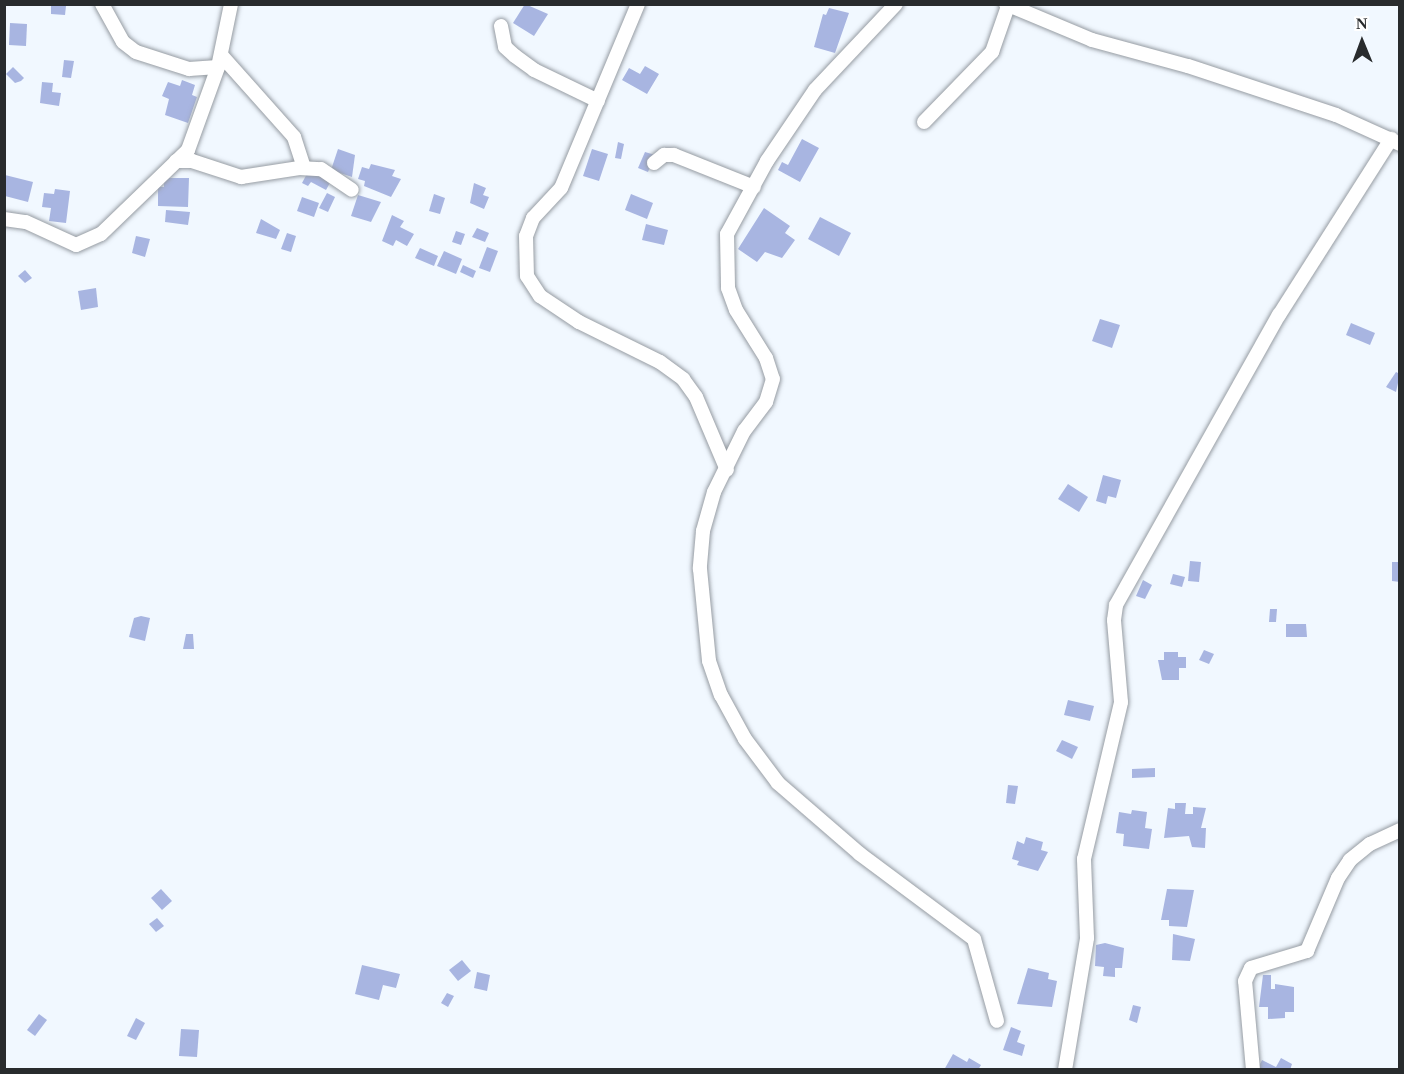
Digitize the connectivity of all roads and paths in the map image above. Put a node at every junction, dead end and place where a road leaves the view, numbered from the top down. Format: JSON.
{"nodes":[{"id":1,"x":102,"y":4,"type":"edge"},
{"id":2,"x":231,"y":4,"type":"edge"},
{"id":3,"x":638,"y":4,"type":"edge"},
{"id":4,"x":896,"y":4,"type":"edge"},
{"id":5,"x":1007,"y":5,"type":"edge"},
{"id":6,"x":501,"y":26,"type":"dead end"},
{"id":7,"x":220,"y":61,"type":"junction"},
{"id":8,"x":598,"y":101,"type":"junction"},
{"id":9,"x":924,"y":122,"type":"dead end"},
{"id":10,"x":1395,"y":141,"type":"edge"},
{"id":11,"x":176,"y":161,"type":"junction"},
{"id":12,"x":654,"y":163,"type":"dead end"},
{"id":13,"x":304,"y":168,"type":"junction"},
{"id":14,"x":754,"y":188,"type":"junction"},
{"id":15,"x":352,"y":190,"type":"dead end"},
{"id":16,"x":4,"y":219,"type":"edge"},
{"id":17,"x":727,"y":470,"type":"junction"},
{"id":18,"x":1400,"y":830,"type":"edge"},
{"id":19,"x":996,"y":1021,"type":"dead end"},
{"id":20,"x":1065,"y":1070,"type":"edge"},
{"id":21,"x":1253,"y":1070,"type":"edge"}],
"edges":[{"from":1,"to":7,"type":"street"},
{"from":2,"to":7,"type":"street"},
{"from":3,"to":8,"type":"street"},
{"from":4,"to":14,"type":"street"},
{"from":5,"to":9,"type":"street"},
{"from":5,"to":10,"type":"street"},
{"from":6,"to":8,"type":"street"},
{"from":7,"to":11,"type":"street"},
{"from":7,"to":13,"type":"street"},
{"from":8,"to":17,"type":"street"},
{"from":10,"to":20,"type":"street"},
{"from":11,"to":13,"type":"street"},
{"from":11,"to":16,"type":"street"},
{"from":12,"to":14,"type":"street"},
{"from":13,"to":15,"type":"street"},
{"from":14,"to":17,"type":"street"},
{"from":17,"to":19,"type":"street"},
{"from":18,"to":21,"type":"street"}]}
